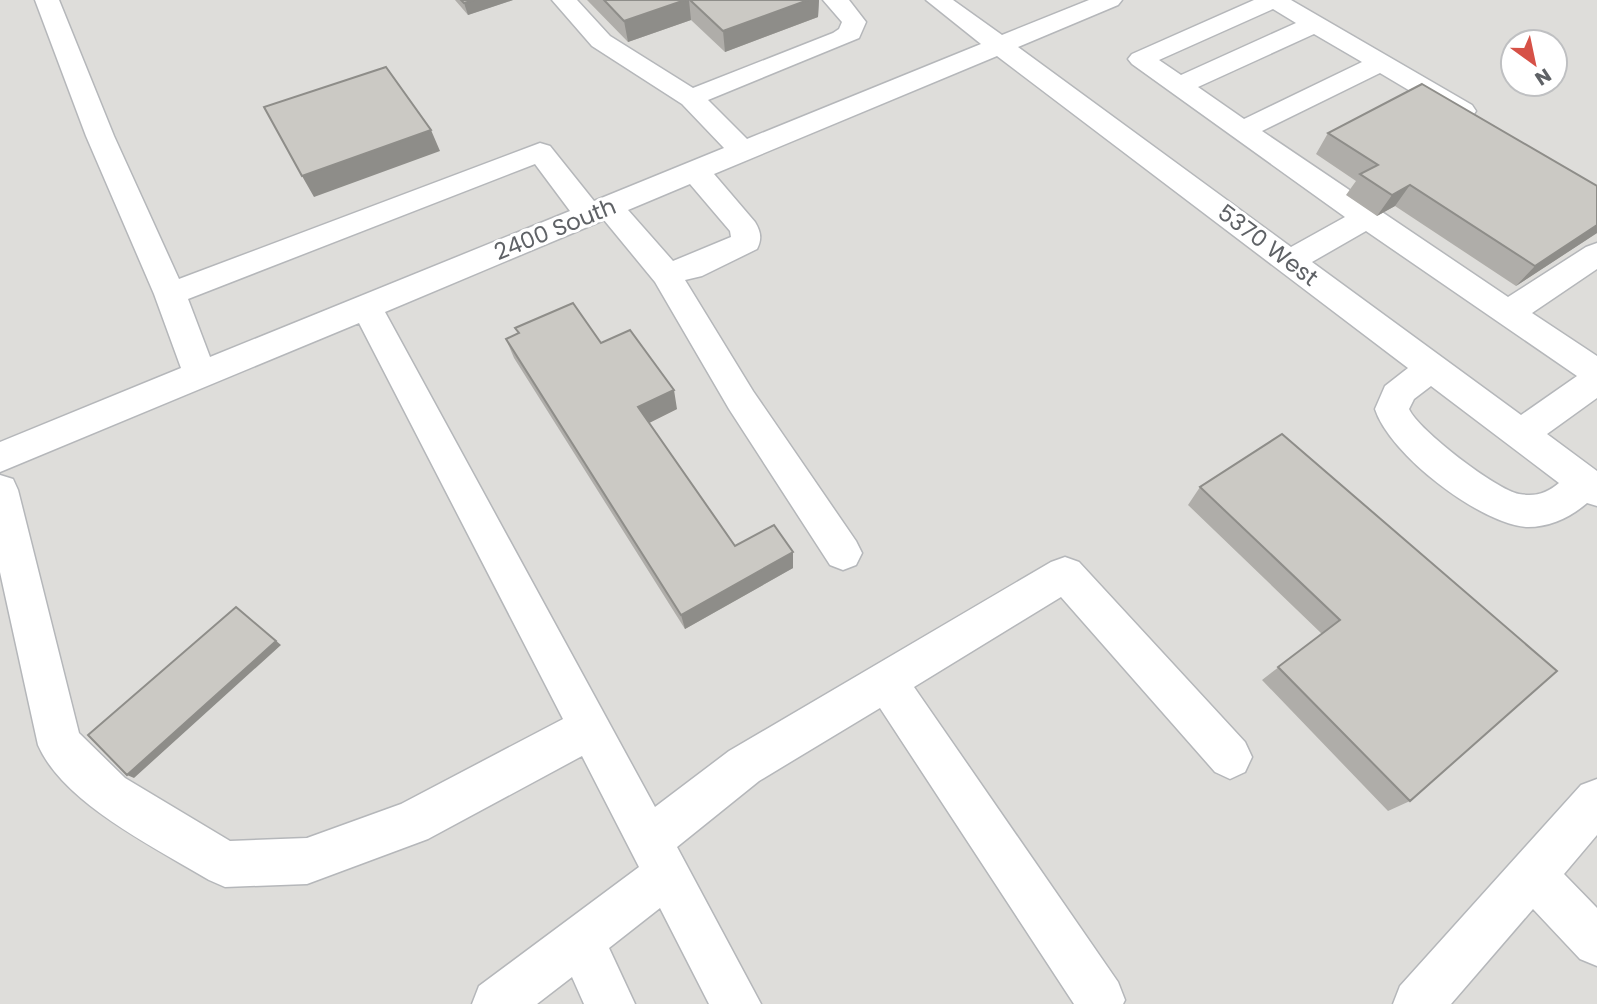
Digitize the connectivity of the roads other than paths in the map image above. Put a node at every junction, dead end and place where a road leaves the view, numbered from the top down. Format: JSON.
{"nodes":[{"id":1,"x":47,"y":0,"type":"edge"},
{"id":2,"x":564,"y":0,"type":"edge"},
{"id":3,"x":835,"y":0,"type":"edge"},
{"id":4,"x":938,"y":0,"type":"edge"},
{"id":5,"x":1110,"y":0,"type":"edge"},
{"id":6,"x":1274,"y":0,"type":"edge"},
{"id":7,"x":1315,"y":24,"type":"junction"},
{"id":8,"x":999,"y":46,"type":"junction"},
{"id":9,"x":1381,"y":63,"type":"junction"},
{"id":10,"x":1179,"y":86,"type":"junction"},
{"id":11,"x":691,"y":98,"type":"junction"},
{"id":12,"x":1485,"y":124,"type":"edge"},
{"id":13,"x":1242,"y":130,"type":"junction"},
{"id":14,"x":743,"y":151,"type":"junction"},
{"id":15,"x":695,"y":171,"type":"junction"},
{"id":16,"x":599,"y":211,"type":"junction"},
{"id":17,"x":1367,"y":218,"type":"junction"},
{"id":18,"x":1597,"y":254,"type":"edge"},
{"id":19,"x":1289,"y":261,"type":"junction"},
{"id":20,"x":666,"y":274,"type":"junction"},
{"id":21,"x":170,"y":294,"type":"junction"},
{"id":22,"x":366,"y":306,"type":"junction"},
{"id":23,"x":1508,"y":313,"type":"junction"},
{"id":24,"x":1433,"y":369,"type":"junction"},
{"id":25,"x":1597,"y":373,"type":"edge"},
{"id":26,"x":200,"y":375,"type":"junction"},
{"id":27,"x":1597,"y":380,"type":"edge"},
{"id":28,"x":1521,"y":434,"type":"junction"},
{"id":29,"x":0,"y":457,"type":"edge"},
{"id":30,"x":1591,"y":487,"type":"edge"},
{"id":31,"x":0,"y":490,"type":"edge"},
{"id":32,"x":843,"y":553,"type":"dead end"},
{"id":33,"x":886,"y":681,"type":"junction"},
{"id":34,"x":590,"y":729,"type":"junction"},
{"id":35,"x":1230,"y":757,"type":"dead end"},
{"id":36,"x":1597,"y":801,"type":"edge"},
{"id":37,"x":658,"y":857,"type":"junction"},
{"id":38,"x":1532,"y":875,"type":"junction"},
{"id":39,"x":580,"y":940,"type":"junction"},
{"id":40,"x":1597,"y":942,"type":"edge"},
{"id":41,"x":1100,"y":1000,"type":"dead end"},
{"id":42,"x":497,"y":1004,"type":"edge"},
{"id":43,"x":610,"y":1004,"type":"edge"},
{"id":44,"x":736,"y":1004,"type":"edge"},
{"id":45,"x":1418,"y":1004,"type":"edge"}],
"edges":[{"from":1,"to":21,"type":"street"},
{"from":2,"to":11,"type":"street"},
{"from":3,"to":11,"type":"street"},
{"from":4,"to":8,"type":"street","name":"5370 West"},
{"from":5,"to":8,"type":"street","name":"2400 South"},
{"from":6,"to":7,"type":"street"},
{"from":6,"to":10,"type":"street"},
{"from":7,"to":9,"type":"street"},
{"from":7,"to":10,"type":"street"},
{"from":8,"to":14,"type":"street","name":"2400 South"},
{"from":8,"to":19,"type":"street","name":"5370 West"},
{"from":9,"to":12,"type":"street"},
{"from":9,"to":13,"type":"street"},
{"from":10,"to":13,"type":"street"},
{"from":11,"to":14,"type":"street"},
{"from":13,"to":17,"type":"street"},
{"from":14,"to":15,"type":"street","name":"2400 South"},
{"from":15,"to":16,"type":"street","name":"2400 South"},
{"from":15,"to":20,"type":"street"},
{"from":16,"to":20,"type":"street"},
{"from":16,"to":21,"type":"street"},
{"from":16,"to":22,"type":"street","name":"2400 South"},
{"from":17,"to":19,"type":"street"},
{"from":17,"to":23,"type":"street"},
{"from":18,"to":23,"type":"street"},
{"from":19,"to":24,"type":"street","name":"5370 West"},
{"from":20,"to":32,"type":"street"},
{"from":21,"to":26,"type":"street"},
{"from":22,"to":26,"type":"street","name":"2400 South"},
{"from":22,"to":34,"type":"street"},
{"from":23,"to":25,"type":"street"},
{"from":24,"to":28,"type":"street","name":"5370 West"},
{"from":24,"to":30,"type":"street"},
{"from":26,"to":29,"type":"street","name":"2400 South"},
{"from":27,"to":28,"type":"street"},
{"from":28,"to":30,"type":"street","name":"5370 West"},
{"from":31,"to":34,"type":"street"},
{"from":33,"to":35,"type":"street"},
{"from":33,"to":37,"type":"street"},
{"from":33,"to":41,"type":"street"},
{"from":34,"to":37,"type":"street"},
{"from":36,"to":38,"type":"street"},
{"from":37,"to":39,"type":"street"},
{"from":37,"to":44,"type":"street"},
{"from":38,"to":40,"type":"street"},
{"from":38,"to":45,"type":"street"},
{"from":39,"to":42,"type":"street"},
{"from":39,"to":43,"type":"street"}]}
